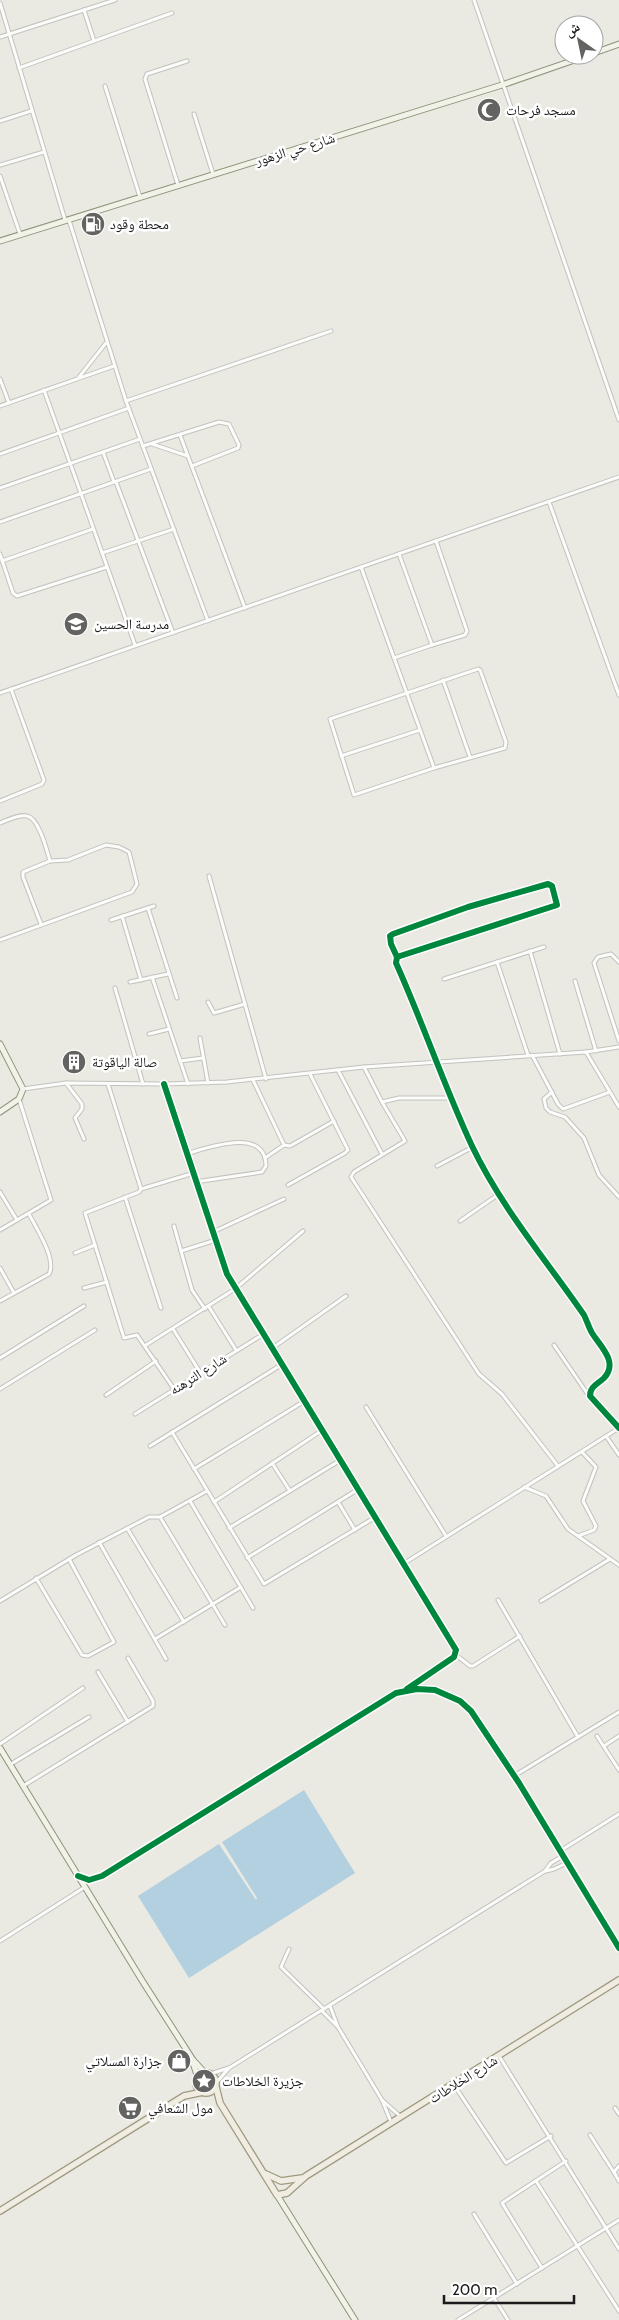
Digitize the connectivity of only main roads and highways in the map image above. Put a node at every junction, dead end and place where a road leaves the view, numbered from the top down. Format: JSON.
{"nodes":[{"id":1,"x":619,"y":1980,"type":"edge"},
{"id":2,"x":197,"y":2080,"type":"junction"},
{"id":3,"x":216,"y":2085,"type":"junction"},
{"id":4,"x":204,"y":2092,"type":"junction"},
{"id":5,"x":184,"y":2096,"type":"junction"},
{"id":6,"x":220,"y":2103,"type":"junction"},
{"id":7,"x":263,"y":2172,"type":"junction"},
{"id":8,"x":306,"y":2176,"type":"junction"},
{"id":9,"x":0,"y":2211,"type":"edge"}],
"edges":[{"from":1,"to":8,"type":"main road","name":"شارع الخلاطات"},
{"from":2,"to":3,"type":"main road"},
{"from":2,"to":4,"type":"main road"},
{"from":2,"to":5,"type":"main road"},
{"from":3,"to":4,"type":"main road"},
{"from":3,"to":6,"type":"main road"},
{"from":4,"to":5,"type":"main road"},
{"from":4,"to":6,"type":"main road"},
{"from":5,"to":9,"type":"main road"},
{"from":6,"to":7,"type":"main road"},
{"from":7,"to":8,"type":"main road"},
{"from":7,"to":8,"type":"main road"}]}
